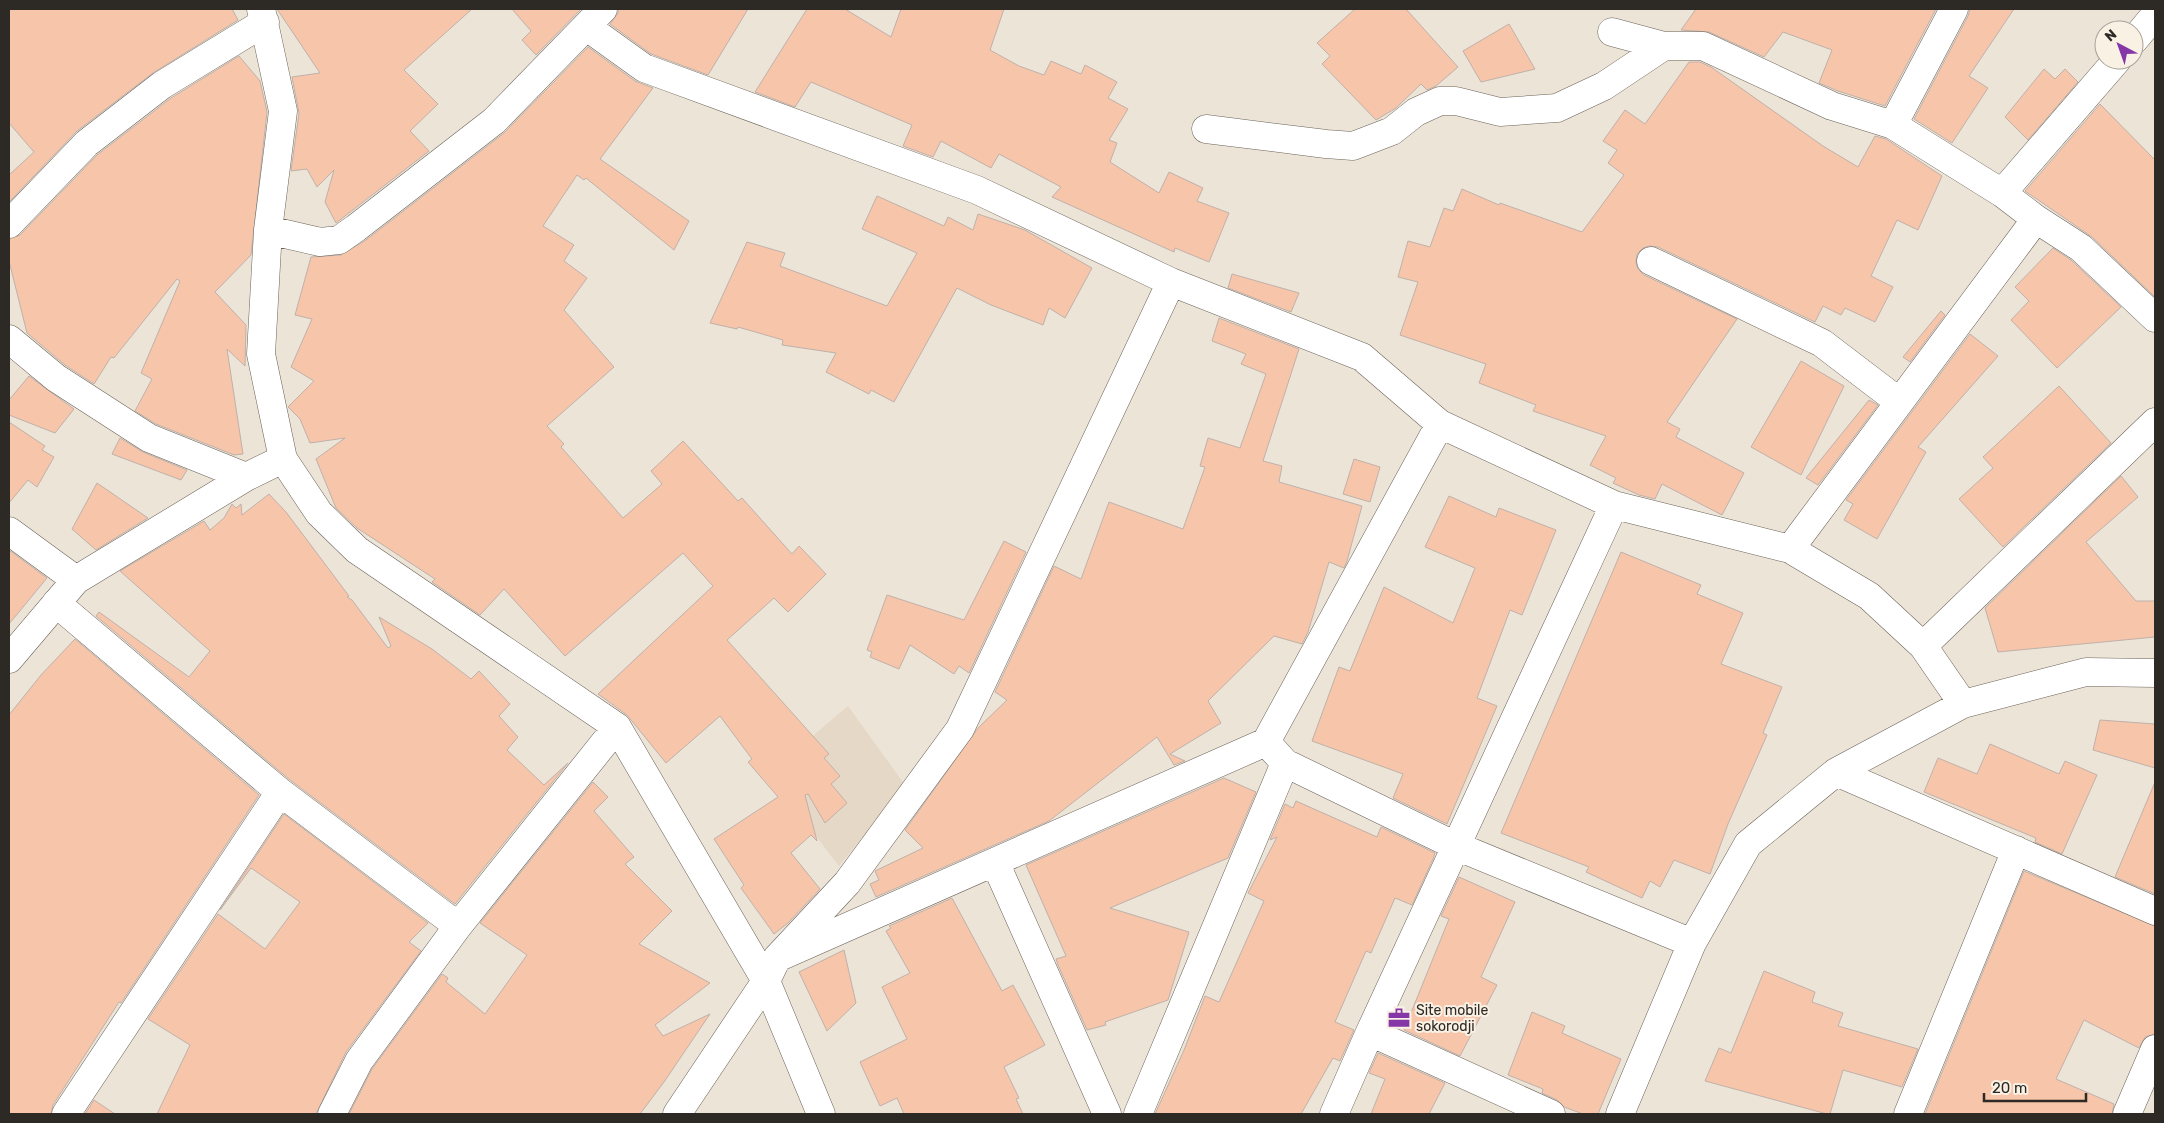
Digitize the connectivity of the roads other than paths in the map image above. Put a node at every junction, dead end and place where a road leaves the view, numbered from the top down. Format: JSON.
{"nodes":[{"id":1,"x":1954,"y":9,"type":"edge"},
{"id":2,"x":263,"y":15,"type":"edge"},
{"id":3,"x":2155,"y":16,"type":"edge"},
{"id":4,"x":595,"y":18,"type":"edge"},
{"id":5,"x":2144,"y":29,"type":"edge"},
{"id":6,"x":1612,"y":32,"type":"dead end"},
{"id":7,"x":1664,"y":46,"type":"junction"},
{"id":8,"x":2108,"y":70,"type":"edge"},
{"id":9,"x":1893,"y":125,"type":"junction"},
{"id":10,"x":1206,"y":129,"type":"dead end"},
{"id":11,"x":2002,"y":193,"type":"junction"},
{"id":12,"x":2036,"y":219,"type":"junction"},
{"id":13,"x":9,"y":224,"type":"edge"},
{"id":14,"x":268,"y":230,"type":"junction"},
{"id":15,"x":1651,"y":261,"type":"dead end"},
{"id":16,"x":1171,"y":282,"type":"junction"},
{"id":17,"x":2155,"y":318,"type":"edge"},
{"id":18,"x":9,"y":339,"type":"edge"},
{"id":19,"x":1898,"y":401,"type":"junction"},
{"id":20,"x":2155,"y":422,"type":"edge"},
{"id":21,"x":1440,"y":424,"type":"junction"},
{"id":22,"x":283,"y":459,"type":"junction"},
{"id":23,"x":246,"y":477,"type":"junction"},
{"id":24,"x":1614,"y":505,"type":"junction"},
{"id":25,"x":9,"y":531,"type":"edge"},
{"id":26,"x":1790,"y":549,"type":"junction"},
{"id":27,"x":76,"y":580,"type":"junction"},
{"id":28,"x":56,"y":602,"type":"junction"},
{"id":29,"x":1922,"y":646,"type":"junction"},
{"id":30,"x":9,"y":659,"type":"edge"},
{"id":31,"x":2155,"y":673,"type":"edge"},
{"id":32,"x":1963,"y":704,"type":"junction"},
{"id":33,"x":617,"y":727,"type":"junction"},
{"id":34,"x":1266,"y":742,"type":"junction"},
{"id":35,"x":1285,"y":763,"type":"junction"},
{"id":36,"x":1836,"y":772,"type":"junction"},
{"id":37,"x":280,"y":792,"type":"junction"},
{"id":38,"x":1456,"y":846,"type":"junction"},
{"id":39,"x":2016,"y":850,"type":"junction"},
{"id":40,"x":995,"y":862,"type":"junction"},
{"id":41,"x":2155,"y":911,"type":"edge"},
{"id":42,"x":458,"y":926,"type":"junction"},
{"id":43,"x":1692,"y":943,"type":"junction"},
{"id":44,"x":772,"y":970,"type":"junction"},
{"id":45,"x":1370,"y":1032,"type":"junction"},
{"id":46,"x":2155,"y":1049,"type":"edge"},
{"id":47,"x":66,"y":1114,"type":"edge"},
{"id":48,"x":332,"y":1114,"type":"edge"},
{"id":49,"x":677,"y":1114,"type":"edge"},
{"id":50,"x":821,"y":1114,"type":"edge"},
{"id":51,"x":1107,"y":1114,"type":"edge"},
{"id":52,"x":1138,"y":1114,"type":"edge"},
{"id":53,"x":1334,"y":1114,"type":"edge"},
{"id":54,"x":1551,"y":1114,"type":"edge"},
{"id":55,"x":1620,"y":1114,"type":"edge"},
{"id":56,"x":1908,"y":1114,"type":"edge"},
{"id":57,"x":2127,"y":1114,"type":"edge"}],
"edges":[{"from":1,"to":9,"type":"street"},
{"from":2,"to":13,"type":"street"},
{"from":2,"to":14,"type":"street"},
{"from":3,"to":5,"type":"street"},
{"from":4,"to":14,"type":"street"},
{"from":4,"to":16,"type":"street"},
{"from":6,"to":7,"type":"street"},
{"from":7,"to":9,"type":"street"},
{"from":7,"to":10,"type":"street"},
{"from":8,"to":11,"type":"street"},
{"from":9,"to":11,"type":"street"},
{"from":11,"to":12,"type":"street"},
{"from":12,"to":17,"type":"street"},
{"from":12,"to":19,"type":"street"},
{"from":14,"to":22,"type":"street"},
{"from":15,"to":19,"type":"street"},
{"from":16,"to":21,"type":"street"},
{"from":16,"to":44,"type":"street"},
{"from":18,"to":23,"type":"street"},
{"from":19,"to":26,"type":"street"},
{"from":20,"to":29,"type":"street"},
{"from":21,"to":24,"type":"street"},
{"from":21,"to":34,"type":"street"},
{"from":22,"to":23,"type":"street"},
{"from":22,"to":33,"type":"street"},
{"from":23,"to":27,"type":"street"},
{"from":24,"to":26,"type":"street"},
{"from":24,"to":38,"type":"street"},
{"from":25,"to":27,"type":"street"},
{"from":26,"to":29,"type":"street"},
{"from":27,"to":28,"type":"street"},
{"from":28,"to":30,"type":"street"},
{"from":28,"to":37,"type":"street"},
{"from":29,"to":32,"type":"street"},
{"from":31,"to":32,"type":"street"},
{"from":32,"to":36,"type":"street"},
{"from":33,"to":42,"type":"street"},
{"from":33,"to":44,"type":"street"},
{"from":34,"to":35,"type":"street"},
{"from":34,"to":40,"type":"street"},
{"from":35,"to":38,"type":"street"},
{"from":35,"to":52,"type":"street"},
{"from":36,"to":39,"type":"street"},
{"from":36,"to":43,"type":"street"},
{"from":37,"to":42,"type":"street"},
{"from":37,"to":47,"type":"street"},
{"from":38,"to":43,"type":"street"},
{"from":38,"to":45,"type":"street"},
{"from":39,"to":41,"type":"street"},
{"from":39,"to":56,"type":"street"},
{"from":40,"to":44,"type":"street"},
{"from":40,"to":51,"type":"street"},
{"from":42,"to":48,"type":"street"},
{"from":43,"to":55,"type":"street"},
{"from":44,"to":49,"type":"street"},
{"from":44,"to":50,"type":"street"},
{"from":45,"to":53,"type":"street"},
{"from":45,"to":54,"type":"street"},
{"from":46,"to":57,"type":"street"}]}
